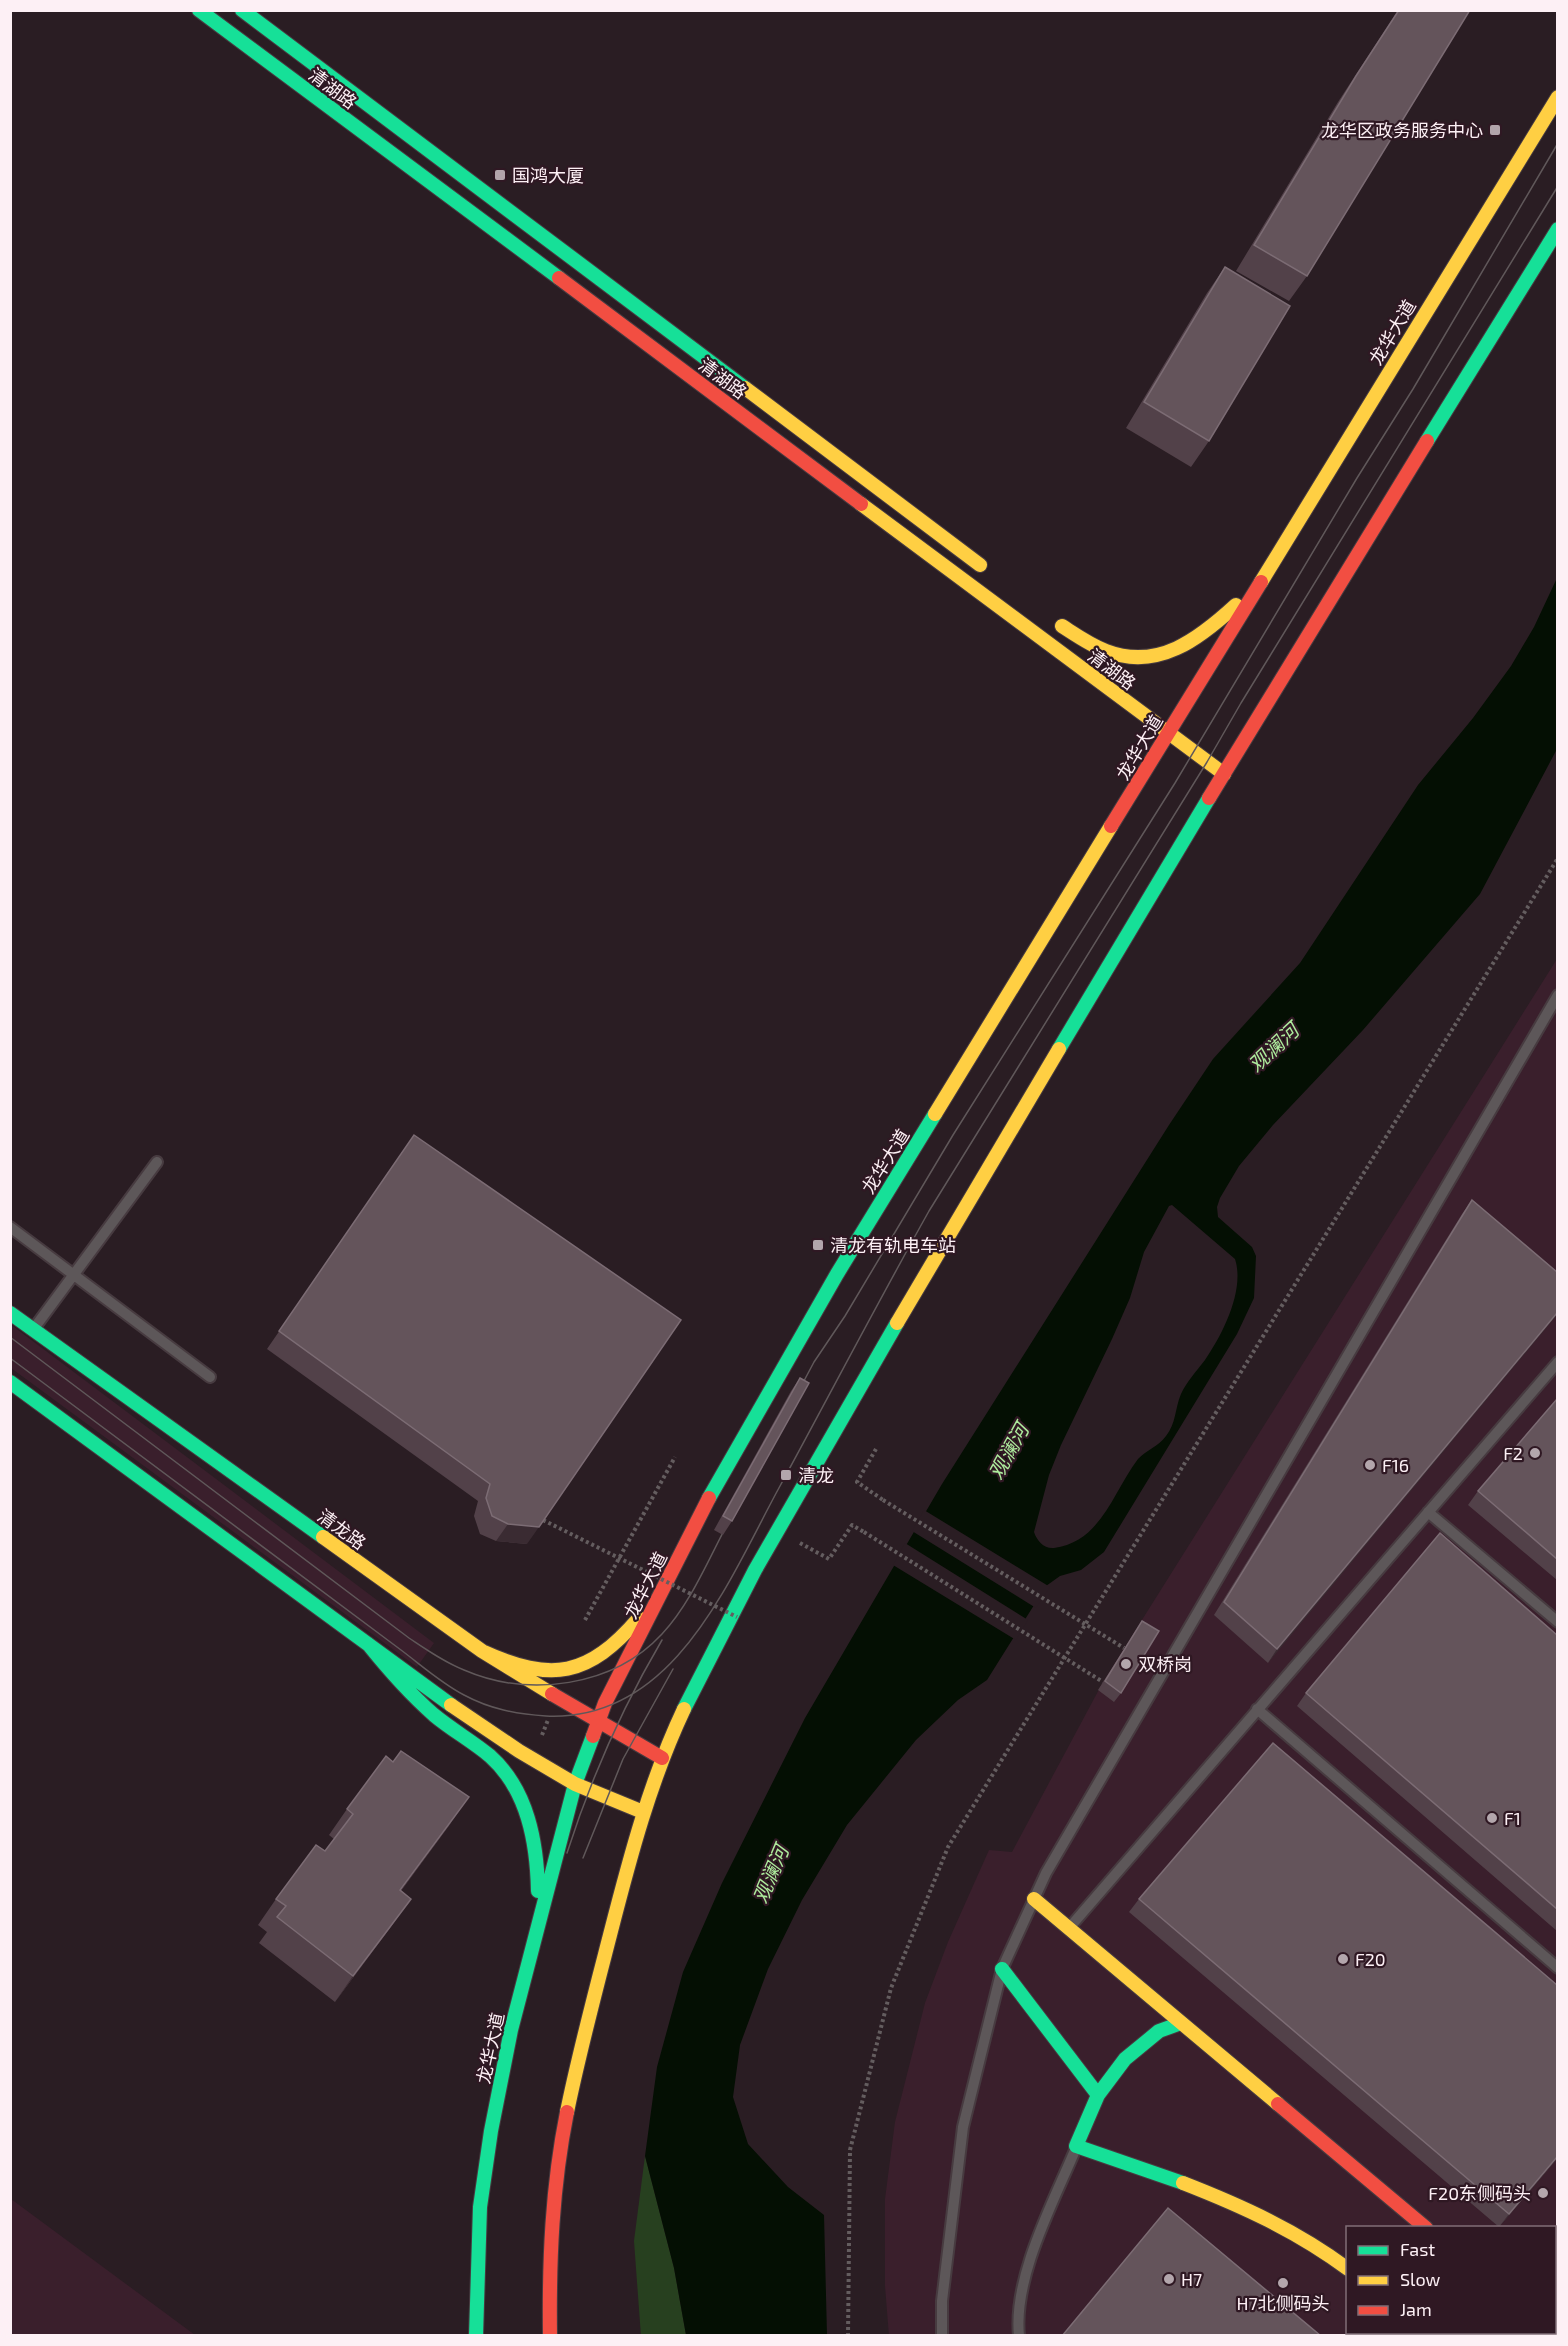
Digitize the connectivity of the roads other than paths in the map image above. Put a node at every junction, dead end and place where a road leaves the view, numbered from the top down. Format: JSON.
{"nodes":[{"id":1,"x":200,"y":10,"type":"edge"},
{"id":2,"x":242,"y":10,"type":"edge"},
{"id":3,"x":1557,"y":97,"type":"edge"},
{"id":4,"x":1557,"y":230,"type":"edge"},
{"id":5,"x":996,"y":577,"type":"dead end"},
{"id":6,"x":1261,"y":581,"type":"junction"},
{"id":7,"x":1116,"y":667,"type":"dead end"},
{"id":8,"x":1165,"y":704,"type":"dead end"},
{"id":9,"x":1184,"y":718,"type":"junction"},
{"id":10,"x":1169,"y":733,"type":"junction"},
{"id":11,"x":1224,"y":774,"type":"junction"},
{"id":12,"x":1557,"y":995,"type":"edge"},
{"id":13,"x":157,"y":1162,"type":"dead end"},
{"id":14,"x":10,"y":1227,"type":"edge"},
{"id":15,"x":74,"y":1275,"type":"junction"},
{"id":16,"x":10,"y":1313,"type":"edge"},
{"id":17,"x":33,"y":1330,"type":"junction"},
{"id":18,"x":1557,"y":1362,"type":"edge"},
{"id":19,"x":210,"y":1377,"type":"dead end"},
{"id":20,"x":10,"y":1382,"type":"edge"},
{"id":21,"x":1428,"y":1512,"type":"junction"},
{"id":22,"x":664,"y":1586,"type":"junction"},
{"id":23,"x":1557,"y":1622,"type":"edge"},
{"id":24,"x":368,"y":1644,"type":"junction"},
{"id":25,"x":482,"y":1652,"type":"junction"},
{"id":26,"x":1257,"y":1710,"type":"junction"},
{"id":27,"x":597,"y":1722,"type":"junction"},
{"id":28,"x":662,"y":1758,"type":"junction"},
{"id":29,"x":575,"y":1784,"type":"junction"},
{"id":30,"x":643,"y":1812,"type":"junction"},
{"id":31,"x":1034,"y":1899,"type":"junction"},
{"id":32,"x":1069,"y":1928,"type":"junction"},
{"id":33,"x":537,"y":1931,"type":"junction"},
{"id":34,"x":1557,"y":1968,"type":"edge"},
{"id":35,"x":1002,"y":1969,"type":"junction"},
{"id":36,"x":1181,"y":2023,"type":"junction"},
{"id":37,"x":1098,"y":2095,"type":"junction"},
{"id":38,"x":1076,"y":2146,"type":"junction"},
{"id":39,"x":1424,"y":2226,"type":"edge"},
{"id":40,"x":1346,"y":2268,"type":"edge"},
{"id":41,"x":476,"y":2336,"type":"edge"},
{"id":42,"x":550,"y":2336,"type":"edge"},
{"id":43,"x":942,"y":2336,"type":"edge"},
{"id":44,"x":1019,"y":2336,"type":"edge"}],
"edges":[{"from":1,"to":10,"type":"main road","name":"清湖路"},
{"from":2,"to":5,"type":"main road","name":"清湖路"},
{"from":3,"to":6,"type":"main road","name":"龙华大道"},
{"from":4,"to":11,"type":"main road"},
{"from":6,"to":7,"type":"main road","name":"清湖路"},
{"from":6,"to":9,"type":"main road","name":"龙华大道"},
{"from":8,"to":9,"type":"main road"},
{"from":9,"to":10,"type":"main road","name":"龙华大道"},
{"from":10,"to":11,"type":"main road","name":"清湖路"},
{"from":10,"to":22,"type":"main road","name":"龙华大道"},
{"from":11,"to":28,"type":"main road"},
{"from":12,"to":31,"type":"lane"},
{"from":13,"to":15,"type":"lane"},
{"from":14,"to":15,"type":"lane"},
{"from":15,"to":17,"type":"lane"},
{"from":15,"to":19,"type":"lane"},
{"from":16,"to":17,"type":"main road","name":"清龙路"},
{"from":17,"to":25,"type":"main road","name":"清龙路"},
{"from":18,"to":21,"type":"lane"},
{"from":20,"to":24,"type":"main road"},
{"from":21,"to":23,"type":"lane"},
{"from":21,"to":26,"type":"lane"},
{"from":22,"to":25,"type":"main road"},
{"from":22,"to":27,"type":"main road","name":"龙华大道"},
{"from":24,"to":29,"type":"main road"},
{"from":24,"to":33,"type":"main road"},
{"from":25,"to":27,"type":"main road","name":"清龙路"},
{"from":26,"to":32,"type":"lane"},
{"from":26,"to":34,"type":"lane"},
{"from":27,"to":28,"type":"main road","name":"清龙路"},
{"from":27,"to":29,"type":"main road","name":"龙华大道"},
{"from":28,"to":30,"type":"main road"},
{"from":29,"to":30,"type":"main road"},
{"from":29,"to":33,"type":"main road","name":"龙华大道"},
{"from":30,"to":42,"type":"main road"},
{"from":31,"to":32,"type":"main road"},
{"from":31,"to":35,"type":"lane"},
{"from":32,"to":36,"type":"main road"},
{"from":33,"to":41,"type":"main road","name":"龙华大道"},
{"from":35,"to":37,"type":"main road"},
{"from":35,"to":43,"type":"lane"},
{"from":36,"to":37,"type":"main road"},
{"from":36,"to":39,"type":"main road"},
{"from":37,"to":38,"type":"main road"},
{"from":38,"to":40,"type":"main road"},
{"from":38,"to":44,"type":"lane"}]}
